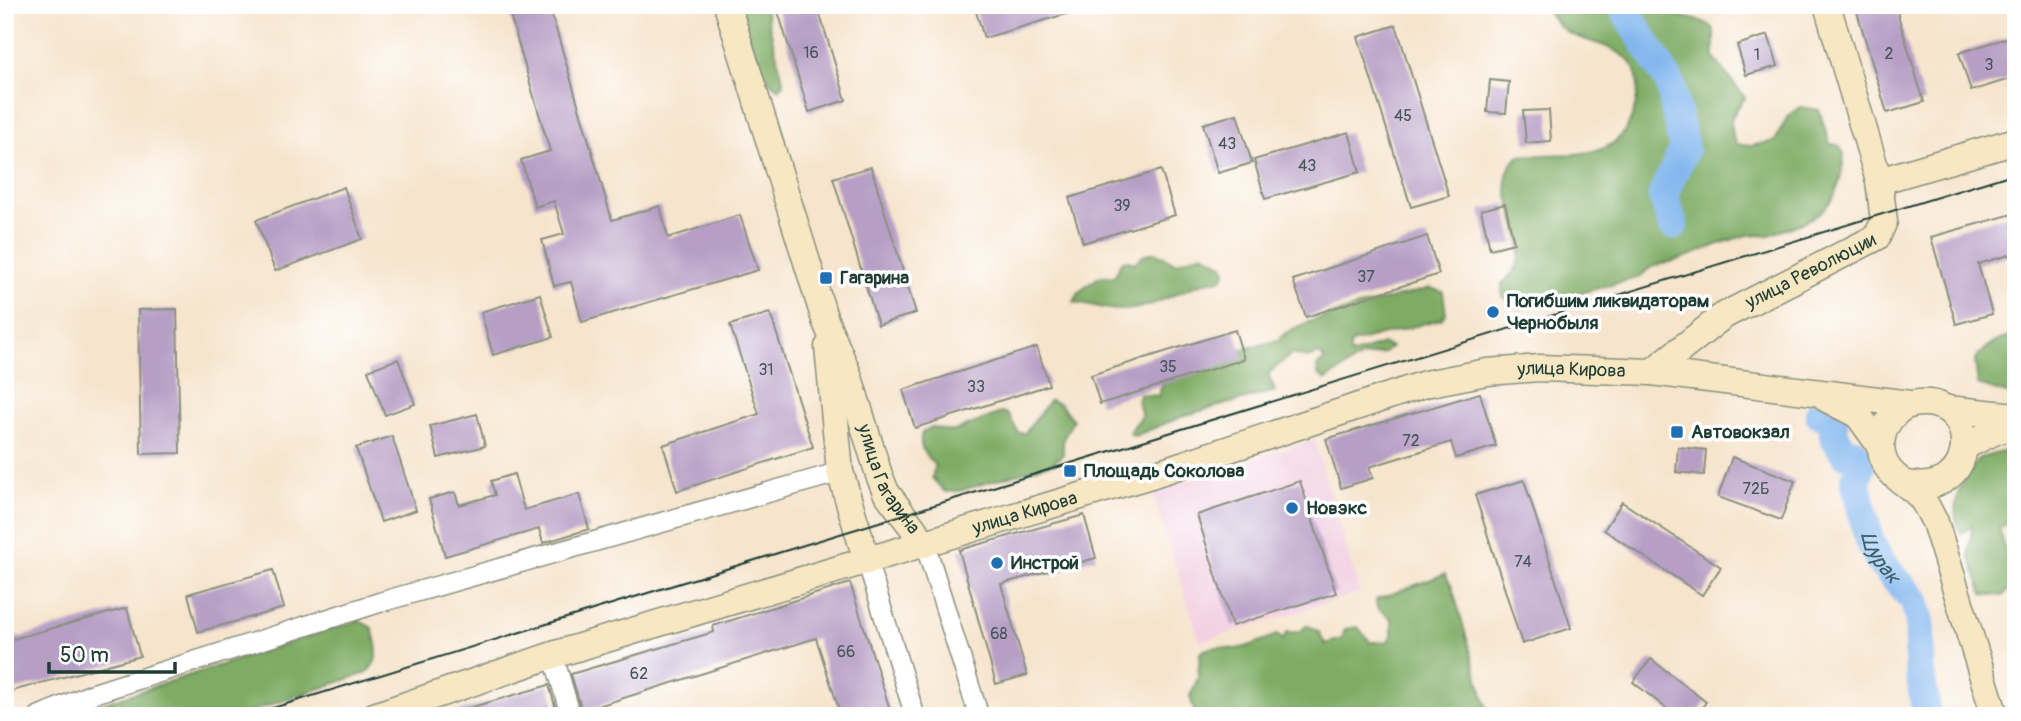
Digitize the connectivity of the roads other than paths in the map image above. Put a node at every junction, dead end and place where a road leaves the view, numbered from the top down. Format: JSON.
{"nodes":[{"id":1,"x":727,"y":5,"type":"edge"},
{"id":2,"x":1827,"y":5,"type":"edge"},
{"id":3,"x":2016,"y":141,"type":"edge"},
{"id":4,"x":1879,"y":181,"type":"junction"},
{"id":5,"x":825,"y":320,"type":"junction"},
{"id":6,"x":1652,"y":372,"type":"junction"},
{"id":7,"x":1810,"y":390,"type":"junction"},
{"id":8,"x":1910,"y":404,"type":"junction"},
{"id":9,"x":1947,"y":409,"type":"junction"},
{"id":10,"x":2016,"y":416,"type":"edge"},
{"id":11,"x":2016,"y":426,"type":"edge"},
{"id":12,"x":1965,"y":446,"type":"junction"},
{"id":13,"x":1881,"y":447,"type":"junction"},
{"id":14,"x":840,"y":472,"type":"junction"},
{"id":15,"x":1947,"y":480,"type":"junction"},
{"id":16,"x":1908,"y":484,"type":"junction"},
{"id":17,"x":1935,"y":522,"type":"junction"},
{"id":18,"x":925,"y":544,"type":"junction"},
{"id":19,"x":867,"y":561,"type":"junction"},
{"id":20,"x":553,"y":654,"type":"junction"},
{"id":21,"x":39,"y":716,"type":"edge"},
{"id":22,"x":374,"y":716,"type":"edge"},
{"id":23,"x":571,"y":716,"type":"edge"},
{"id":24,"x":915,"y":716,"type":"edge"},
{"id":25,"x":979,"y":716,"type":"edge"},
{"id":26,"x":1995,"y":716,"type":"edge"}],
"edges":[{"from":1,"to":5,"type":"street","name":"улица Гагарина"},
{"from":2,"to":4,"type":"street","name":"улица Революции"},
{"from":3,"to":4,"type":"street"},
{"from":4,"to":6,"type":"street","name":"улица Революции"},
{"from":5,"to":14,"type":"street","name":"улица Гагарина"},
{"from":5,"to":18,"type":"street","name":"улица Гагарина"},
{"from":6,"to":7,"type":"street","name":"улица Кирова"},
{"from":6,"to":18,"type":"street","name":"улица Кирова"},
{"from":7,"to":8,"type":"street","name":"улица Кирова"},
{"from":7,"to":13,"type":"street"},
{"from":8,"to":9,"type":"street"},
{"from":8,"to":13,"type":"street"},
{"from":9,"to":10,"type":"street"},
{"from":9,"to":12,"type":"street"},
{"from":11,"to":12,"type":"street"},
{"from":12,"to":15,"type":"street"},
{"from":13,"to":16,"type":"street"},
{"from":14,"to":19,"type":"street","name":"улица Гагарина"},
{"from":14,"to":21,"type":"street"},
{"from":15,"to":16,"type":"street"},
{"from":15,"to":17,"type":"street"},
{"from":16,"to":17,"type":"street"},
{"from":17,"to":26,"type":"street"},
{"from":18,"to":19,"type":"street","name":"улица Кирова"},
{"from":18,"to":25,"type":"street","name":"улица Гагарина"},
{"from":19,"to":20,"type":"street","name":"улица Кирова"},
{"from":19,"to":24,"type":"street","name":"улица Гагарина"},
{"from":20,"to":22,"type":"street","name":"улица Кирова"},
{"from":20,"to":23,"type":"street"}]}
